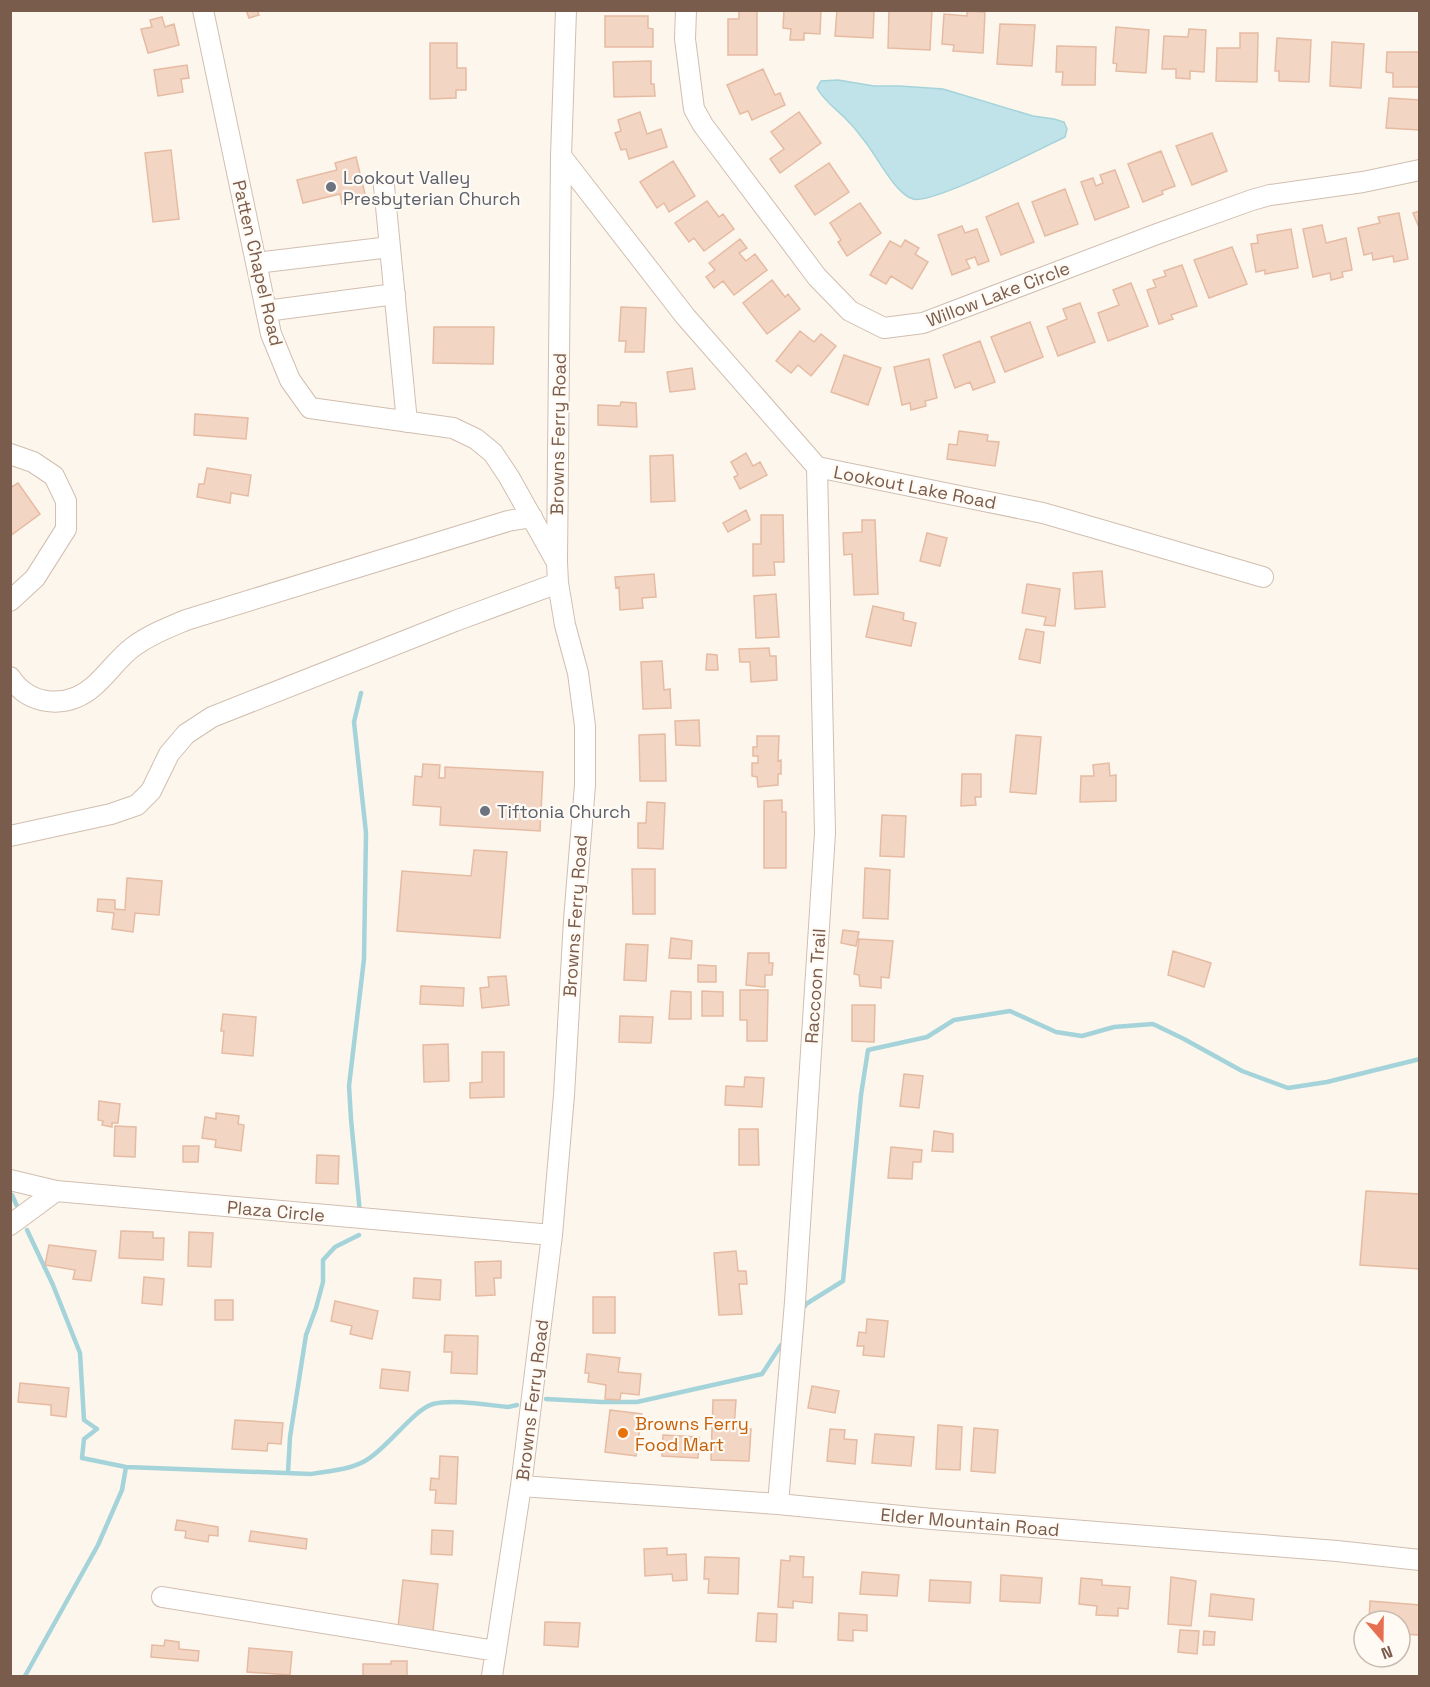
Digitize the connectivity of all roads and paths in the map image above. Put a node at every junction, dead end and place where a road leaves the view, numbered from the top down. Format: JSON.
{"nodes":[{"id":1,"x":203,"y":10,"type":"edge"},
{"id":2,"x":566,"y":10,"type":"edge"},
{"id":3,"x":686,"y":10,"type":"edge"},
{"id":4,"x":561,"y":156,"type":"junction"},
{"id":5,"x":1419,"y":170,"type":"edge"},
{"id":6,"x":384,"y":186,"type":"dead end"},
{"id":7,"x":390,"y":247,"type":"junction"},
{"id":8,"x":256,"y":263,"type":"junction"},
{"id":9,"x":395,"y":294,"type":"junction"},
{"id":10,"x":266,"y":311,"type":"junction"},
{"id":11,"x":407,"y":422,"type":"junction"},
{"id":12,"x":10,"y":454,"type":"edge"},
{"id":13,"x":817,"y":467,"type":"junction"},
{"id":14,"x":532,"y":517,"type":"junction"},
{"id":15,"x":557,"y":562,"type":"junction"},
{"id":16,"x":1263,"y":577,"type":"dead end"},
{"id":17,"x":558,"y":583,"type":"junction"},
{"id":18,"x":10,"y":601,"type":"edge"},
{"id":19,"x":10,"y":677,"type":"edge"},
{"id":20,"x":10,"y":836,"type":"edge"},
{"id":21,"x":10,"y":1180,"type":"edge"},
{"id":22,"x":56,"y":1191,"type":"junction"},
{"id":23,"x":10,"y":1226,"type":"edge"},
{"id":24,"x":552,"y":1235,"type":"junction"},
{"id":25,"x":521,"y":1486,"type":"junction"},
{"id":26,"x":778,"y":1504,"type":"junction"},
{"id":27,"x":1419,"y":1560,"type":"edge"},
{"id":28,"x":162,"y":1597,"type":"dead end"},
{"id":29,"x":496,"y":1651,"type":"junction"},
{"id":30,"x":492,"y":1677,"type":"edge"}],
"edges":[{"from":1,"to":8,"type":"street","name":"Patten Chapel Road"},
{"from":2,"to":4,"type":"street","name":"Browns Ferry Road"},
{"from":3,"to":5,"type":"street","name":"Willow Lake Circle"},
{"from":4,"to":13,"type":"street","name":"Lookout Lake Road"},
{"from":4,"to":15,"type":"street","name":"Browns Ferry Road"},
{"from":6,"to":7,"type":"street"},
{"from":7,"to":8,"type":"street"},
{"from":7,"to":9,"type":"street"},
{"from":8,"to":10,"type":"street","name":"Patten Chapel Road"},
{"from":9,"to":10,"type":"street"},
{"from":9,"to":11,"type":"street"},
{"from":10,"to":11,"type":"street","name":"Patten Chapel Road"},
{"from":11,"to":14,"type":"street","name":"Patten Chapel Road"},
{"from":12,"to":18,"type":"street"},
{"from":13,"to":16,"type":"street","name":"Lookout Lake Road"},
{"from":13,"to":26,"type":"street","name":"Raccoon Trail"},
{"from":14,"to":15,"type":"street","name":"Patten Chapel Road"},
{"from":14,"to":19,"type":"street"},
{"from":15,"to":17,"type":"street","name":"Browns Ferry Road"},
{"from":17,"to":20,"type":"street"},
{"from":17,"to":24,"type":"street","name":"Browns Ferry Road"},
{"from":21,"to":22,"type":"street","name":"Plaza Circle"},
{"from":22,"to":23,"type":"street"},
{"from":22,"to":24,"type":"street","name":"Plaza Circle"},
{"from":24,"to":25,"type":"street","name":"Browns Ferry Road"},
{"from":25,"to":26,"type":"street","name":"Elder Mountain Road"},
{"from":25,"to":29,"type":"street","name":"Browns Ferry Road"},
{"from":26,"to":27,"type":"street","name":"Elder Mountain Road"},
{"from":28,"to":29,"type":"street"},
{"from":29,"to":30,"type":"street","name":"Browns Ferry Road"}]}
